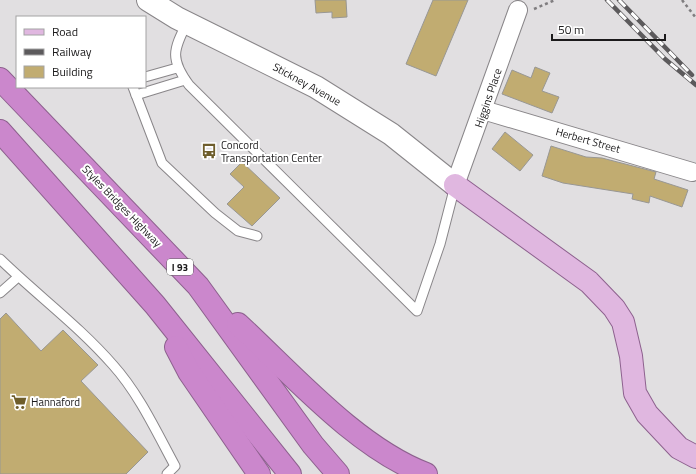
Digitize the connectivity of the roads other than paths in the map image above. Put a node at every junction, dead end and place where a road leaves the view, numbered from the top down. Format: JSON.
{"nodes":[{"id":1,"x":148,"y":0,"type":"edge"},
{"id":2,"x":518,"y":10,"type":"dead end"},
{"id":3,"x":187,"y":22,"type":"junction"},
{"id":4,"x":177,"y":68,"type":"junction"},
{"id":5,"x":146,"y":77,"type":"edge"},
{"id":6,"x":0,"y":79,"type":"edge"},
{"id":7,"x":185,"y":80,"type":"junction"},
{"id":8,"x":135,"y":91,"type":"edge"},
{"id":9,"x":483,"y":110,"type":"junction"},
{"id":10,"x":2,"y":133,"type":"edge"},
{"id":11,"x":692,"y":172,"type":"dead end"},
{"id":12,"x":455,"y":185,"type":"junction"},
{"id":13,"x":257,"y":236,"type":"dead end"},
{"id":14,"x":0,"y":259,"type":"edge"},
{"id":15,"x":18,"y":277,"type":"junction"},
{"id":16,"x":198,"y":286,"type":"junction"},
{"id":17,"x":0,"y":292,"type":"edge"},
{"id":18,"x":155,"y":305,"type":"junction"},
{"id":19,"x":696,"y":457,"type":"edge"},
{"id":20,"x":167,"y":474,"type":"edge"},
{"id":21,"x":259,"y":474,"type":"edge"},
{"id":22,"x":290,"y":474,"type":"edge"},
{"id":23,"x":338,"y":474,"type":"edge"},
{"id":24,"x":426,"y":474,"type":"edge"}],
"edges":[{"from":1,"to":3,"type":"street","name":"Stickney Avenue"},
{"from":2,"to":9,"type":"street","name":"Higgins Place"},
{"from":3,"to":4,"type":"lane"},
{"from":3,"to":12,"type":"street","name":"Stickney Avenue"},
{"from":4,"to":5,"type":"lane"},
{"from":4,"to":7,"type":"lane"},
{"from":6,"to":16,"type":"highway","name":"Styles Bridges Highway","number":"I 93"},
{"from":7,"to":8,"type":"lane"},
{"from":7,"to":12,"type":"lane"},
{"from":8,"to":13,"type":"lane"},
{"from":9,"to":11,"type":"street","name":"Herbert Street"},
{"from":9,"to":12,"type":"street","name":"Higgins Place"},
{"from":10,"to":18,"type":"highway"},
{"from":12,"to":19,"type":"main road"},
{"from":14,"to":15,"type":"lane"},
{"from":15,"to":17,"type":"lane"},
{"from":15,"to":20,"type":"lane"},
{"from":16,"to":23,"type":"highway","name":"Styles Bridges Highway","number":"I 93"},
{"from":16,"to":24,"type":"highway"},
{"from":18,"to":21,"type":"highway"},
{"from":18,"to":22,"type":"highway"}]}
